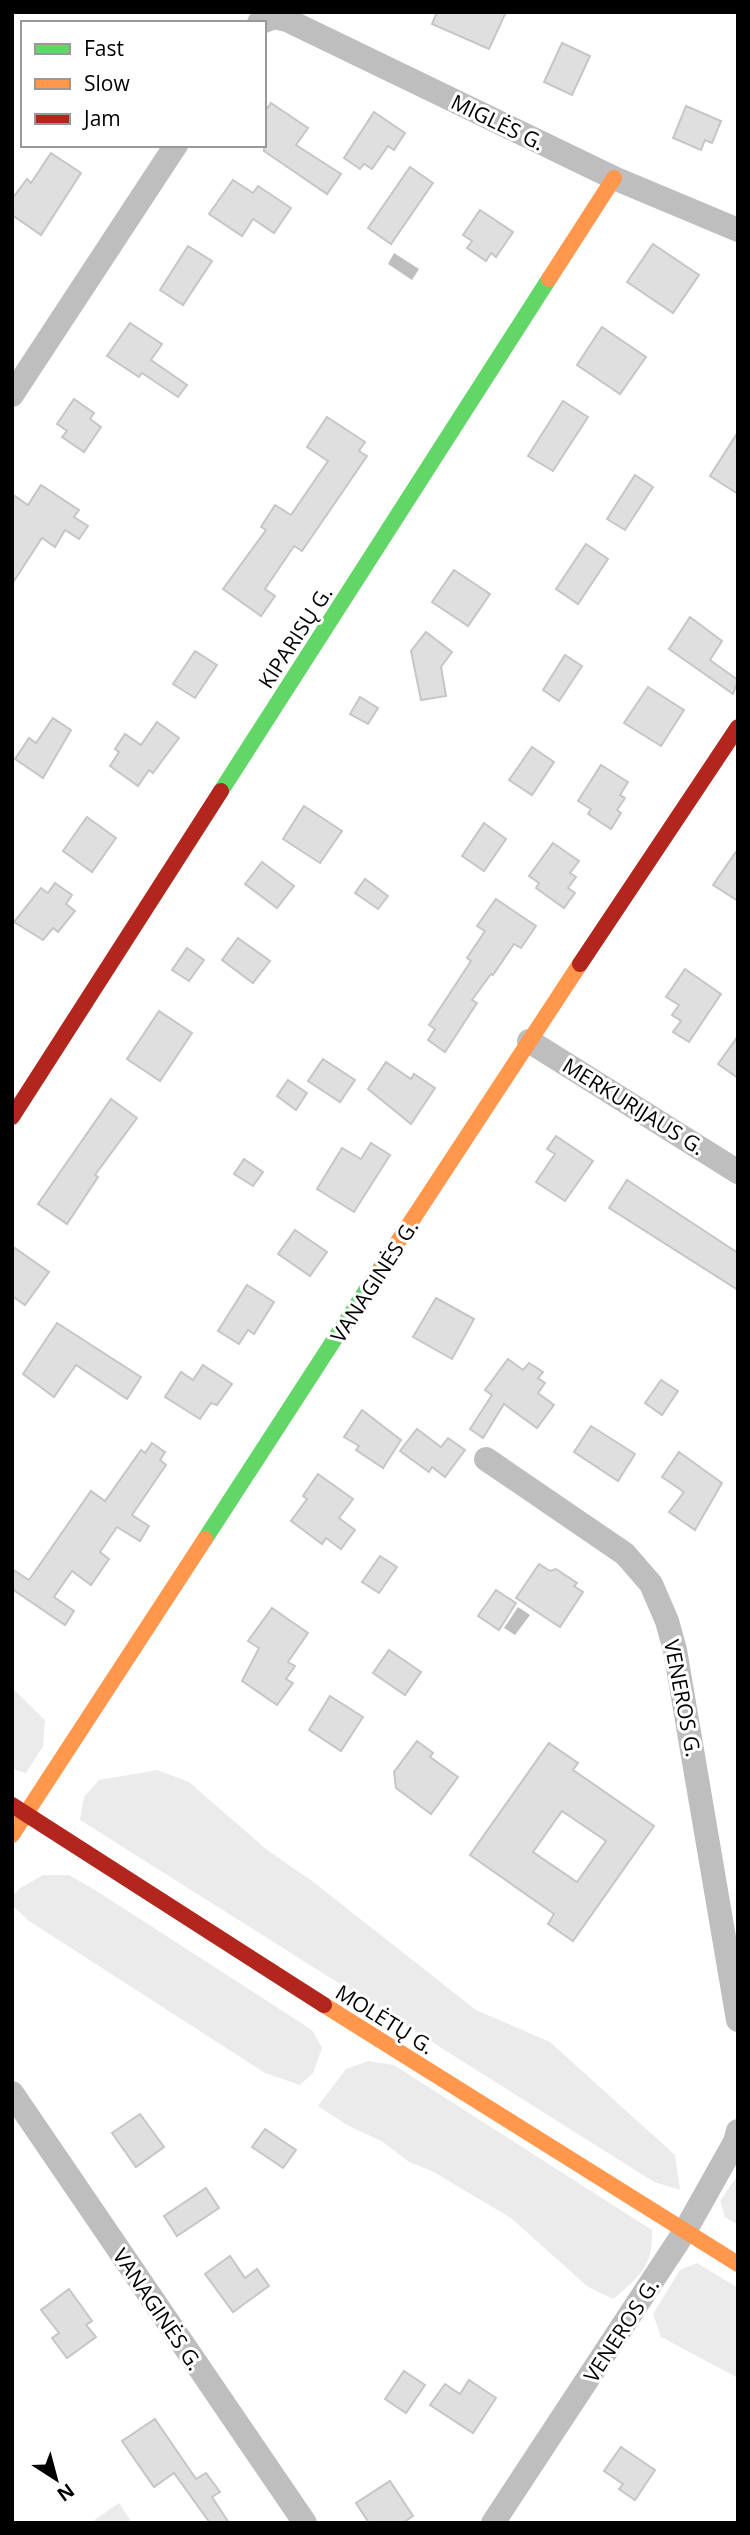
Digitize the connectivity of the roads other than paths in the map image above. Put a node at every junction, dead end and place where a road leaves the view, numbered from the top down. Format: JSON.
{"nodes":[{"id":1,"x":264,"y":21,"type":"edge"},
{"id":2,"x":175,"y":147,"type":"edge"},
{"id":3,"x":614,"y":178,"type":"junction"},
{"id":4,"x":738,"y":230,"type":"edge"},
{"id":5,"x":12,"y":395,"type":"edge"},
{"id":6,"x":738,"y":727,"type":"edge"},
{"id":7,"x":529,"y":1041,"type":"junction"},
{"id":8,"x":12,"y":1117,"type":"edge"},
{"id":9,"x":738,"y":1172,"type":"edge"},
{"id":10,"x":486,"y":1459,"type":"dead end"},
{"id":11,"x":12,"y":1805,"type":"edge"},
{"id":12,"x":27,"y":1816,"type":"junction"},
{"id":13,"x":12,"y":1835,"type":"edge"},
{"id":14,"x":738,"y":2020,"type":"edge"},
{"id":15,"x":12,"y":2094,"type":"edge"},
{"id":16,"x":738,"y":2131,"type":"edge"},
{"id":17,"x":685,"y":2231,"type":"junction"},
{"id":18,"x":738,"y":2264,"type":"edge"},
{"id":19,"x":305,"y":2523,"type":"edge"},
{"id":20,"x":493,"y":2523,"type":"edge"}],
"edges":[{"from":1,"to":3,"type":"street","name":"MIGLĖS G."},
{"from":2,"to":5,"type":"street"},
{"from":3,"to":4,"type":"street","name":"MIGLĖS G."},
{"from":3,"to":8,"type":"street","name":"KIPARISŲ G."},
{"from":6,"to":7,"type":"street","name":"VANAGINĖS G."},
{"from":7,"to":9,"type":"street","name":"MERKURIJAUS G."},
{"from":7,"to":12,"type":"street","name":"VANAGINĖS G."},
{"from":10,"to":14,"type":"street","name":"VENEROS G."},
{"from":11,"to":12,"type":"street","name":"MOLĖTŲ G."},
{"from":12,"to":13,"type":"street","name":"VANAGINĖS G."},
{"from":12,"to":17,"type":"street","name":"MOLĖTŲ G."},
{"from":15,"to":19,"type":"street","name":"VANAGINĖS G."},
{"from":16,"to":17,"type":"street","name":"VENEROS G."},
{"from":17,"to":18,"type":"street","name":"MOLĖTŲ G."},
{"from":17,"to":20,"type":"street","name":"VENEROS G."}]}
